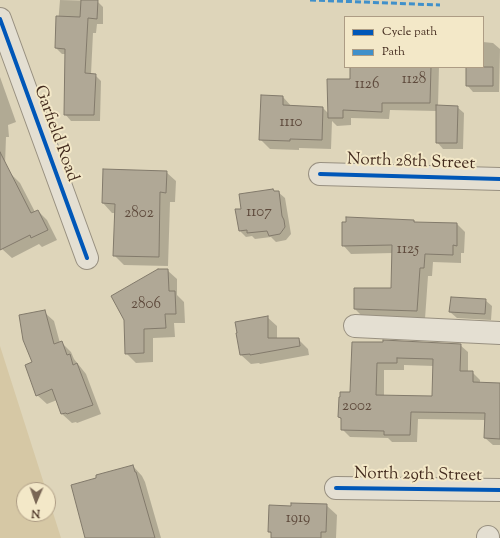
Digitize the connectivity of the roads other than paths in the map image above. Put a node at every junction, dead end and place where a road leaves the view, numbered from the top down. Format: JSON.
{"nodes":[{"id":1,"x":0,"y":19,"type":"edge"},
{"id":2,"x":320,"y":174,"type":"dead end"},
{"id":3,"x":500,"y":179,"type":"edge"},
{"id":4,"x":87,"y":258,"type":"dead end"},
{"id":5,"x":355,"y":326,"type":"dead end"},
{"id":6,"x":500,"y":333,"type":"edge"},
{"id":7,"x":336,"y":488,"type":"dead end"},
{"id":8,"x":500,"y":490,"type":"edge"}],
"edges":[{"from":1,"to":4,"type":"street","name":"Garfield Road"},
{"from":2,"to":3,"type":"street","name":"North 28th Street"},
{"from":5,"to":6,"type":"street"},
{"from":7,"to":8,"type":"street","name":"North 29th Street"}]}
